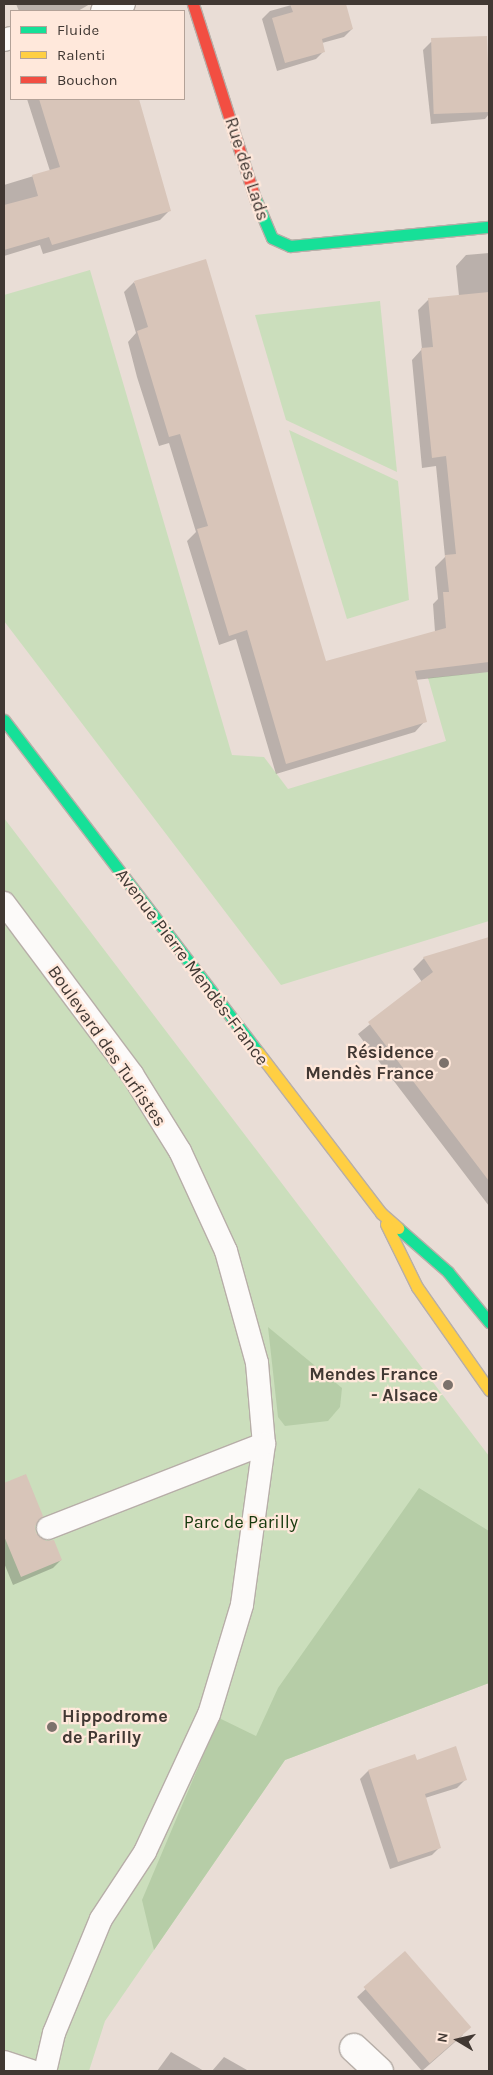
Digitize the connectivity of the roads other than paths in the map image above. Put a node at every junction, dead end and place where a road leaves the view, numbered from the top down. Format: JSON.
{"nodes":[{"id":1,"x":124,"y":4,"type":"edge"},
{"id":2,"x":193,"y":4,"type":"edge"},
{"id":3,"x":105,"y":10,"type":"edge"},
{"id":4,"x":489,"y":227,"type":"edge"},
{"id":5,"x":4,"y":720,"type":"edge"},
{"id":6,"x":4,"y":903,"type":"edge"},
{"id":7,"x":381,"y":1214,"type":"junction"},
{"id":8,"x":489,"y":1322,"type":"edge"},
{"id":9,"x":489,"y":1390,"type":"edge"},
{"id":10,"x":264,"y":1444,"type":"junction"},
{"id":11,"x":48,"y":1528,"type":"dead end"},
{"id":12,"x":354,"y":2048,"type":"dead end"},
{"id":13,"x":4,"y":2062,"type":"edge"},
{"id":14,"x":31,"y":2071,"type":"edge"},
{"id":15,"x":45,"y":2071,"type":"edge"},
{"id":16,"x":379,"y":2071,"type":"edge"}],
"edges":[{"from":1,"to":3,"type":"lane"},
{"from":2,"to":4,"type":"main road","name":"Rue des Lads"},
{"from":5,"to":7,"type":"main road","name":"Avenue Pierre Mendès-France"},
{"from":6,"to":10,"type":"lane","name":"Boulevard des Turfistes"},
{"from":7,"to":8,"type":"main road"},
{"from":7,"to":9,"type":"main road"},
{"from":10,"to":11,"type":"lane"},
{"from":10,"to":15,"type":"lane","name":"Boulevard des Turfistes"},
{"from":12,"to":16,"type":"street"},
{"from":13,"to":14,"type":"lane"}]}
